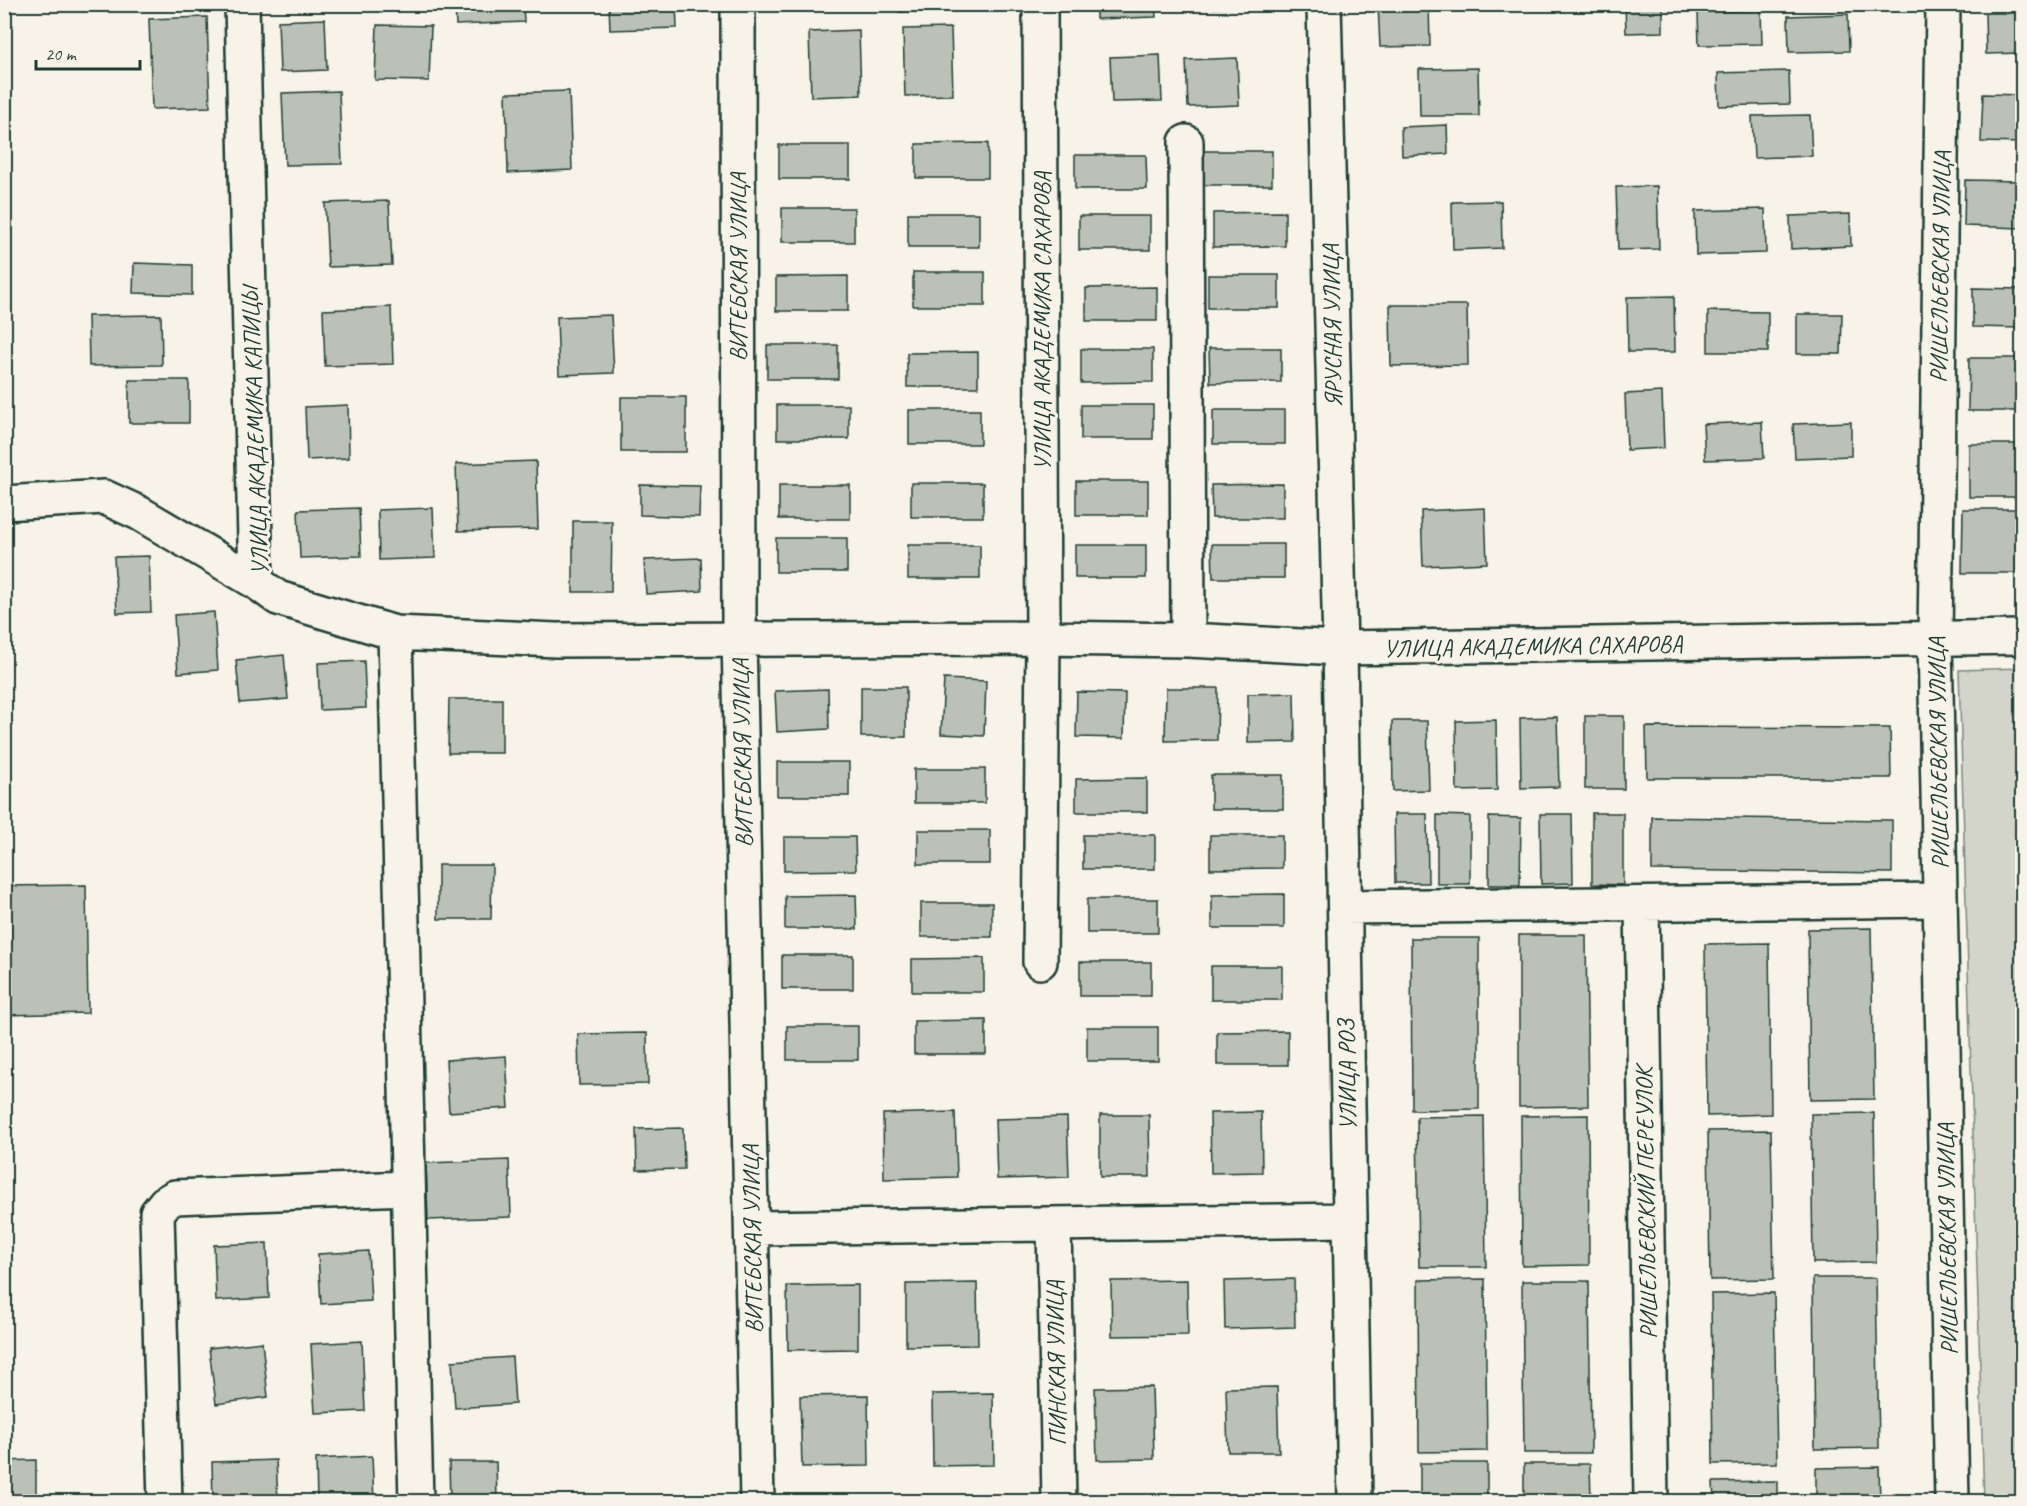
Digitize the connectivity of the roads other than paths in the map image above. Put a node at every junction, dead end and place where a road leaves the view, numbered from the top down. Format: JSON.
{"nodes":[{"id":1,"x":242,"y":4,"type":"edge"},
{"id":2,"x":738,"y":4,"type":"edge"},
{"id":3,"x":1040,"y":4,"type":"edge"},
{"id":4,"x":1324,"y":4,"type":"edge"},
{"id":5,"x":1943,"y":4,"type":"edge"},
{"id":6,"x":1186,"y":142,"type":"dead end"},
{"id":7,"x":4,"y":503,"type":"edge"},
{"id":8,"x":256,"y":582,"type":"junction"},
{"id":9,"x":395,"y":633,"type":"junction"},
{"id":10,"x":739,"y":637,"type":"junction"},
{"id":11,"x":2022,"y":637,"type":"edge"},
{"id":12,"x":1043,"y":638,"type":"junction"},
{"id":13,"x":1188,"y":640,"type":"junction"},
{"id":14,"x":1935,"y":640,"type":"junction"},
{"id":15,"x":1340,"y":648,"type":"junction"},
{"id":16,"x":1940,"y":900,"type":"junction"},
{"id":17,"x":1642,"y":904,"type":"junction"},
{"id":18,"x":1345,"y":907,"type":"junction"},
{"id":19,"x":1040,"y":962,"type":"dead end"},
{"id":20,"x":407,"y":1188,"type":"junction"},
{"id":21,"x":1350,"y":1220,"type":"junction"},
{"id":22,"x":1054,"y":1224,"type":"junction"},
{"id":23,"x":752,"y":1228,"type":"junction"},
{"id":24,"x":165,"y":1502,"type":"edge"},
{"id":25,"x":416,"y":1502,"type":"edge"},
{"id":26,"x":757,"y":1502,"type":"edge"},
{"id":27,"x":1059,"y":1502,"type":"edge"},
{"id":28,"x":1355,"y":1502,"type":"edge"},
{"id":29,"x":1651,"y":1502,"type":"edge"},
{"id":30,"x":1952,"y":1502,"type":"edge"}],
"edges":[{"from":1,"to":8,"type":"street","name":"УЛИЦА АКАДЕМИКА КАПИЦЫ"},
{"from":2,"to":10,"type":"street","name":"ВИТЕБСКАЯ УЛИЦА"},
{"from":3,"to":12,"type":"street","name":"УЛИЦА АКАДЕМИКА САХАРОВА"},
{"from":4,"to":15,"type":"street","name":"ЯРУСНАЯ УЛИЦА"},
{"from":5,"to":14,"type":"street","name":"РИШЕЛЬЕВСКАЯ УЛИЦА"},
{"from":6,"to":13,"type":"street"},
{"from":7,"to":8,"type":"street"},
{"from":8,"to":9,"type":"street","name":"УЛИЦА АКАДЕМИКА КАПИЦЫ"},
{"from":9,"to":10,"type":"street","name":"УЛИЦА АКАДЕМИКА КАПИЦЫ"},
{"from":9,"to":20,"type":"street"},
{"from":10,"to":12,"type":"street","name":"УЛИЦА АКАДЕМИКА САХАРОВА"},
{"from":10,"to":23,"type":"street","name":"ВИТЕБСКАЯ УЛИЦА"},
{"from":11,"to":14,"type":"street","name":"УЛИЦА АКАДЕМИКА САХАРОВА"},
{"from":12,"to":13,"type":"street","name":"УЛИЦА АКАДЕМИКА САХАРОВА"},
{"from":12,"to":19,"type":"street","name":"УЛИЦА АКАДЕМИКА САХАРОВА"},
{"from":13,"to":15,"type":"street","name":"УЛИЦА АКАДЕМИКА САХАРОВА"},
{"from":14,"to":15,"type":"street","name":"УЛИЦА АКАДЕМИКА САХАРОВА"},
{"from":14,"to":16,"type":"street","name":"РИШЕЛЬЕВСКАЯ УЛИЦА"},
{"from":15,"to":18,"type":"street","name":"УЛИЦА РОЗ"},
{"from":16,"to":17,"type":"street"},
{"from":16,"to":30,"type":"street","name":"РИШЕЛЬЕВСКАЯ УЛИЦА"},
{"from":17,"to":18,"type":"street"},
{"from":17,"to":29,"type":"street","name":"РИШЕЛЬЕВСКИЙ ПЕРЕУЛОК"},
{"from":18,"to":21,"type":"street","name":"УЛИЦА РОЗ"},
{"from":20,"to":24,"type":"street"},
{"from":20,"to":25,"type":"street"},
{"from":21,"to":22,"type":"street"},
{"from":21,"to":28,"type":"street","name":"УЛИЦА РОЗ"},
{"from":22,"to":23,"type":"street"},
{"from":22,"to":27,"type":"street","name":"ПИНСКАЯ УЛИЦА"},
{"from":23,"to":26,"type":"street","name":"ВИТЕБСКАЯ УЛИЦА"}]}
